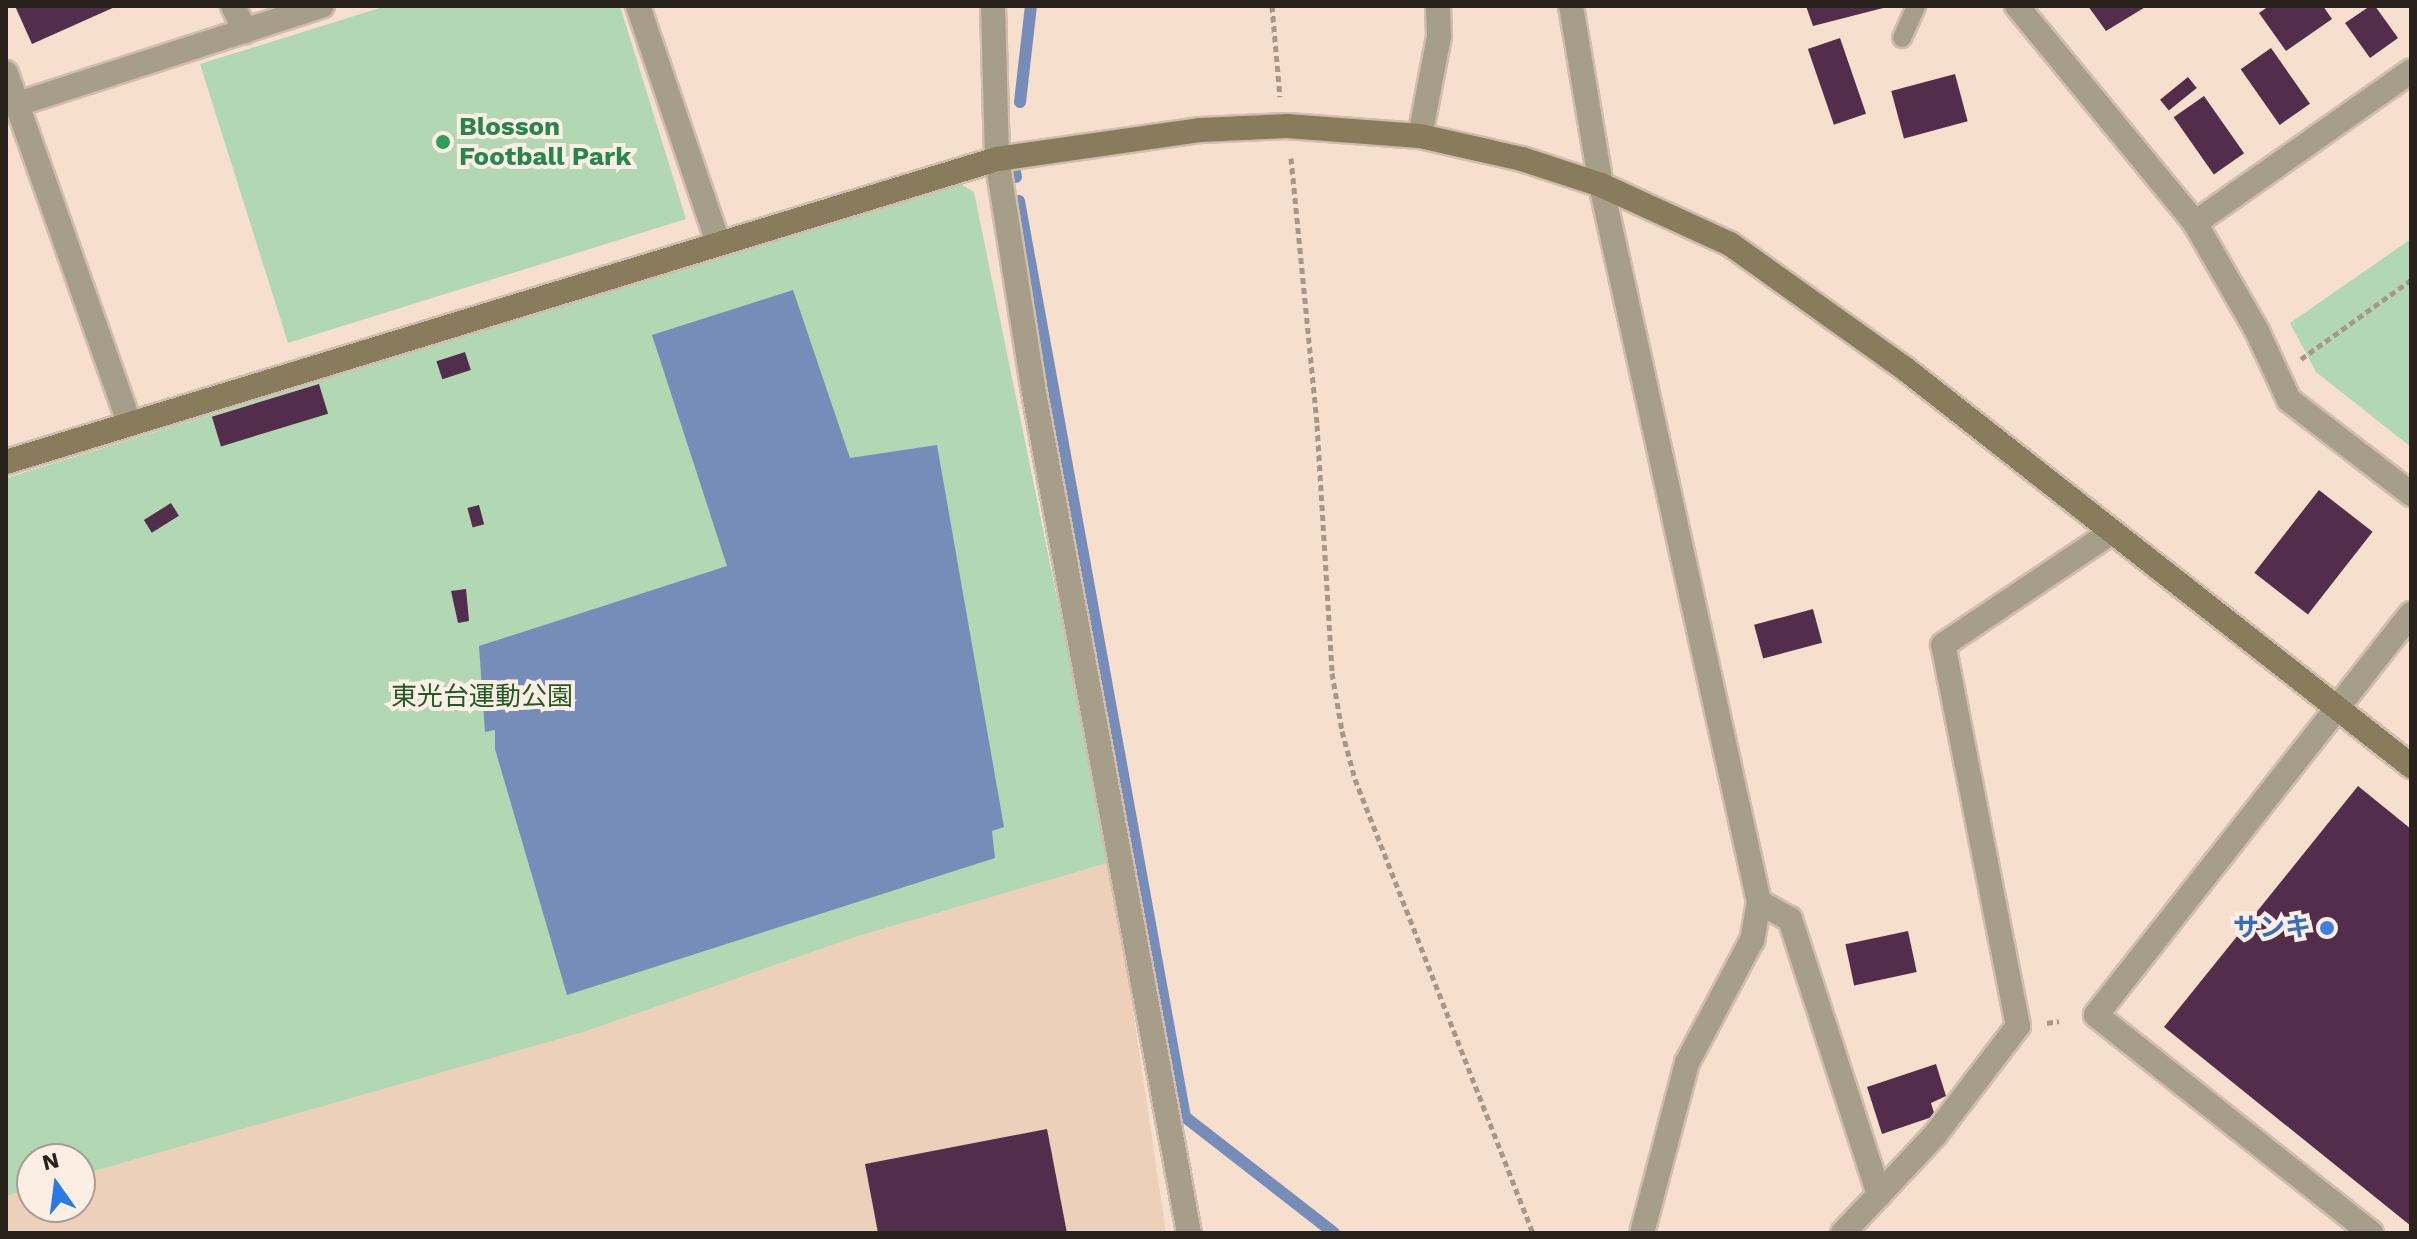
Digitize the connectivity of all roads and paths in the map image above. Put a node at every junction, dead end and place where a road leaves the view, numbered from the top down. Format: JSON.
{"nodes":[{"id":1,"x":233,"y":6,"type":"edge"},
{"id":2,"x":322,"y":6,"type":"edge"},
{"id":3,"x":638,"y":6,"type":"edge"},
{"id":4,"x":993,"y":6,"type":"edge"},
{"id":5,"x":1272,"y":6,"type":"edge"},
{"id":6,"x":1438,"y":6,"type":"edge"},
{"id":7,"x":1571,"y":6,"type":"edge"},
{"id":8,"x":1916,"y":6,"type":"edge"},
{"id":9,"x":2017,"y":6,"type":"edge"},
{"id":10,"x":245,"y":31,"type":"junction"},
{"id":11,"x":1902,"y":38,"type":"dead end"},
{"id":12,"x":2411,"y":71,"type":"edge"},
{"id":13,"x":6,"y":73,"type":"edge"},
{"id":14,"x":21,"y":103,"type":"junction"},
{"id":15,"x":1287,"y":126,"type":"junction"},
{"id":16,"x":1420,"y":136,"type":"junction"},
{"id":17,"x":997,"y":159,"type":"junction"},
{"id":18,"x":1601,"y":185,"type":"junction"},
{"id":19,"x":2195,"y":223,"type":"junction"},
{"id":20,"x":718,"y":243,"type":"junction"},
{"id":21,"x":2411,"y":280,"type":"edge"},
{"id":22,"x":2298,"y":361,"type":"dead end"},
{"id":23,"x":129,"y":423,"type":"junction"},
{"id":24,"x":6,"y":462,"type":"edge"},
{"id":25,"x":2411,"y":494,"type":"edge"},
{"id":26,"x":2110,"y":533,"type":"junction"},
{"id":27,"x":2411,"y":614,"type":"edge"},
{"id":28,"x":2338,"y":708,"type":"junction"},
{"id":29,"x":2411,"y":766,"type":"edge"},
{"id":30,"x":1759,"y":902,"type":"junction"},
{"id":31,"x":1879,"y":1195,"type":"junction"},
{"id":32,"x":1189,"y":1233,"type":"edge"},
{"id":33,"x":1533,"y":1233,"type":"edge"},
{"id":34,"x":1642,"y":1233,"type":"edge"},
{"id":35,"x":1843,"y":1233,"type":"edge"},
{"id":36,"x":2371,"y":1233,"type":"edge"}],
"edges":[{"from":1,"to":10,"type":"street"},
{"from":2,"to":10,"type":"street"},
{"from":3,"to":20,"type":"street"},
{"from":4,"to":17,"type":"street"},
{"from":5,"to":15,"type":"path"},
{"from":6,"to":16,"type":"street"},
{"from":7,"to":18,"type":"street"},
{"from":8,"to":11,"type":"lane"},
{"from":9,"to":19,"type":"street"},
{"from":10,"to":14,"type":"street"},
{"from":12,"to":19,"type":"street"},
{"from":13,"to":14,"type":"street"},
{"from":14,"to":23,"type":"street"},
{"from":15,"to":16,"type":"street"},
{"from":15,"to":17,"type":"street"},
{"from":15,"to":33,"type":"path"},
{"from":16,"to":18,"type":"street"},
{"from":17,"to":20,"type":"street"},
{"from":17,"to":32,"type":"street"},
{"from":18,"to":26,"type":"street"},
{"from":18,"to":30,"type":"street"},
{"from":19,"to":25,"type":"street"},
{"from":20,"to":23,"type":"street"},
{"from":21,"to":22,"type":"path"},
{"from":23,"to":24,"type":"street"},
{"from":26,"to":28,"type":"street"},
{"from":26,"to":31,"type":"street"},
{"from":27,"to":28,"type":"street"},
{"from":28,"to":29,"type":"street"},
{"from":28,"to":36,"type":"street"},
{"from":30,"to":31,"type":"street"},
{"from":30,"to":34,"type":"street"},
{"from":31,"to":35,"type":"street"}]}
